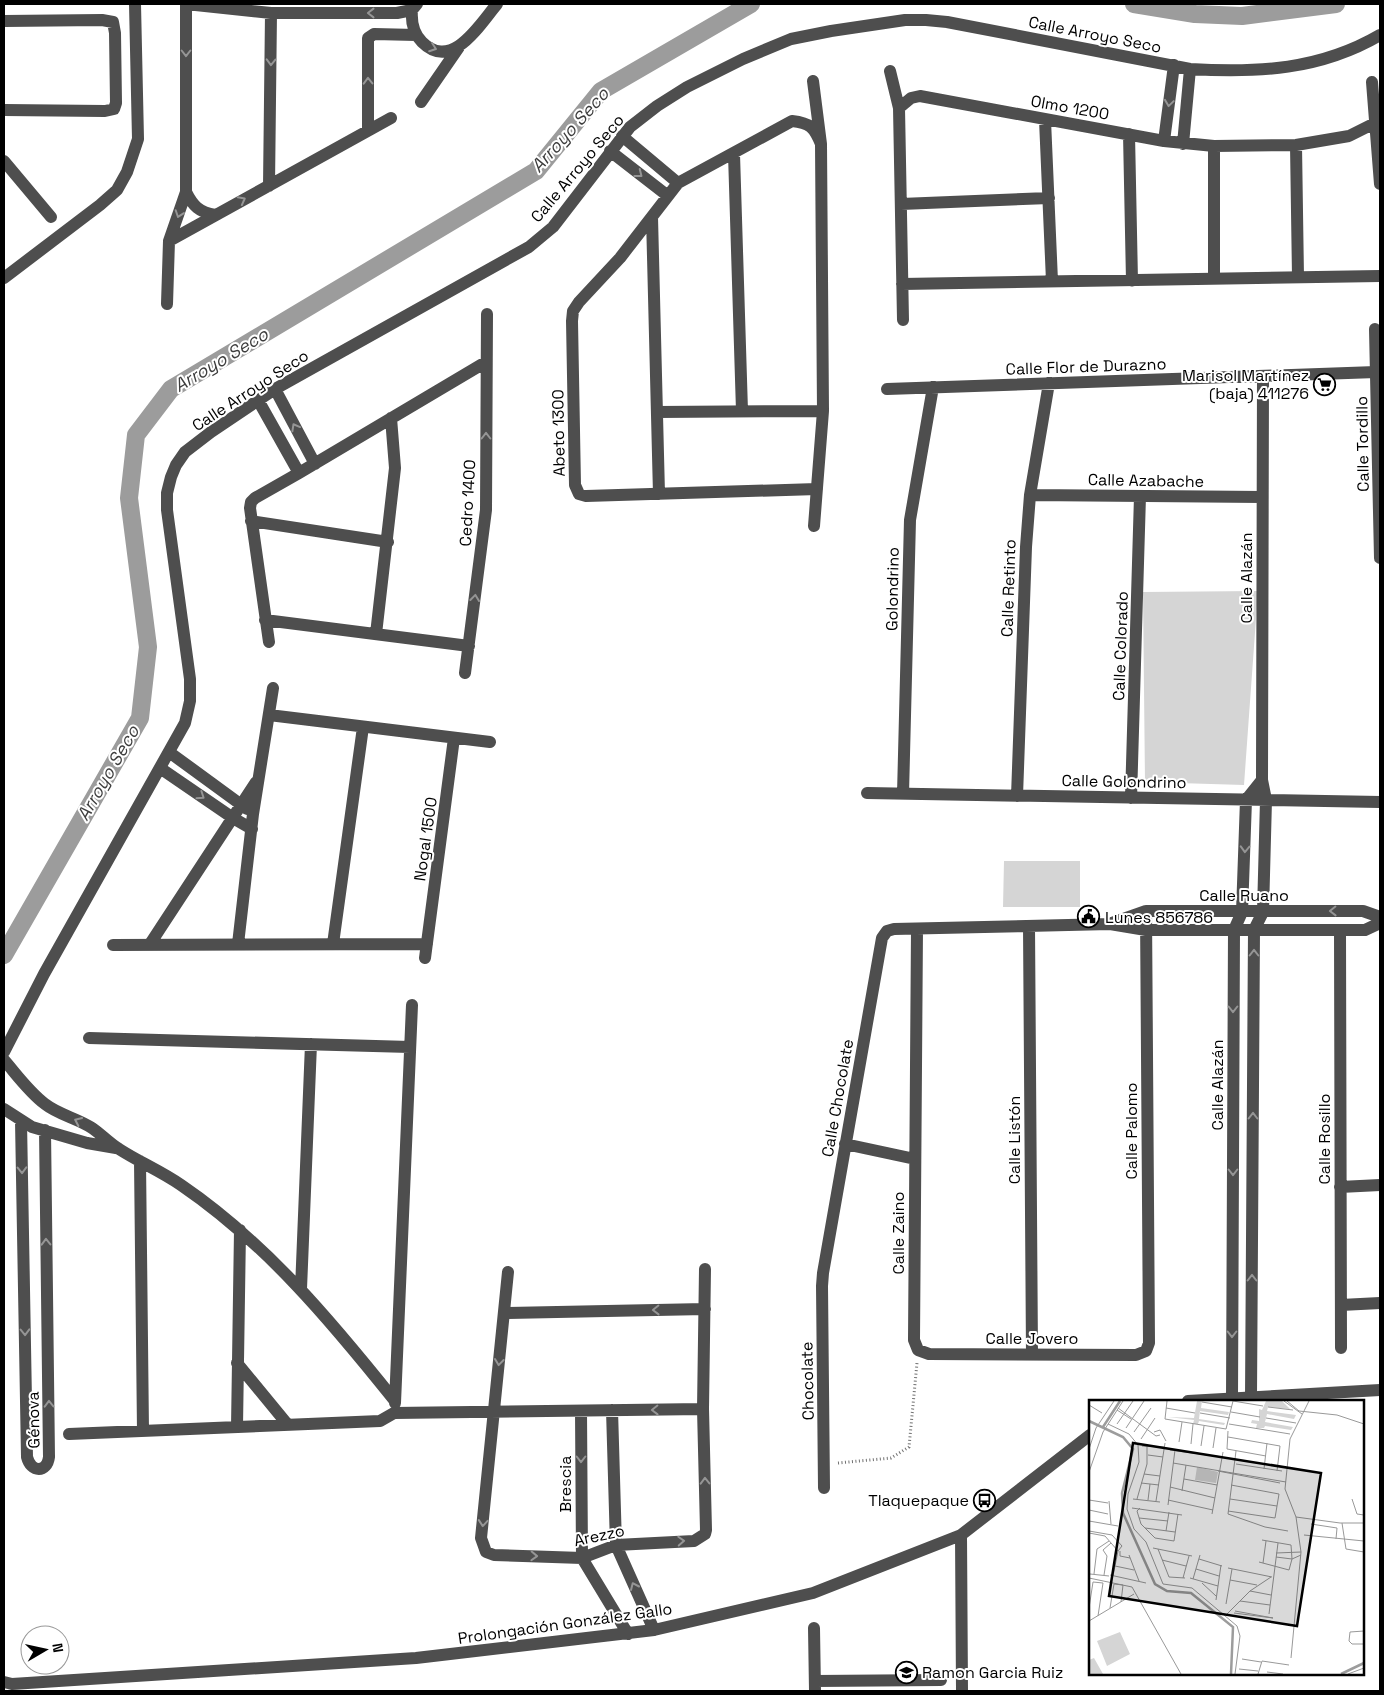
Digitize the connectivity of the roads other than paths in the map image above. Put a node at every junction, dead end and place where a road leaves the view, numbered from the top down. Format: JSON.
{"nodes":[{"id":1,"x":135,"y":4,"type":"edge"},
{"id":2,"x":186,"y":4,"type":"edge"},
{"id":3,"x":497,"y":4,"type":"edge"},
{"id":4,"x":415,"y":7,"type":"edge"},
{"id":5,"x":271,"y":13,"type":"junction"},
{"id":6,"x":4,"y":21,"type":"edge"},
{"id":7,"x":416,"y":35,"type":"junction"},
{"id":8,"x":1380,"y":35,"type":"edge"},
{"id":9,"x":459,"y":47,"type":"junction"},
{"id":10,"x":1174,"y":66,"type":"junction"},
{"id":11,"x":1190,"y":69,"type":"junction"},
{"id":12,"x":890,"y":71,"type":"dead end"},
{"id":13,"x":813,"y":81,"type":"dead end"},
{"id":14,"x":1372,"y":82,"type":"dead end"},
{"id":15,"x":421,"y":102,"type":"dead end"},
{"id":16,"x":899,"y":108,"type":"junction"},
{"id":17,"x":4,"y":110,"type":"edge"},
{"id":18,"x":391,"y":118,"type":"dead end"},
{"id":19,"x":1045,"y":120,"type":"junction"},
{"id":20,"x":1375,"y":123,"type":"junction"},
{"id":21,"x":368,"y":130,"type":"junction"},
{"id":22,"x":1129,"y":134,"type":"junction"},
{"id":23,"x":622,"y":136,"type":"junction"},
{"id":24,"x":1164,"y":141,"type":"junction"},
{"id":25,"x":821,"y":144,"type":"junction"},
{"id":26,"x":1183,"y":144,"type":"junction"},
{"id":27,"x":1296,"y":145,"type":"junction"},
{"id":28,"x":1214,"y":146,"type":"junction"},
{"id":29,"x":610,"y":151,"type":"junction"},
{"id":30,"x":734,"y":154,"type":"junction"},
{"id":31,"x":4,"y":161,"type":"edge"},
{"id":32,"x":678,"y":184,"type":"junction"},
{"id":33,"x":1380,"y":184,"type":"edge"},
{"id":34,"x":269,"y":186,"type":"junction"},
{"id":35,"x":186,"y":192,"type":"junction"},
{"id":36,"x":668,"y":196,"type":"junction"},
{"id":37,"x":1048,"y":198,"type":"junction"},
{"id":38,"x":901,"y":204,"type":"junction"},
{"id":39,"x":215,"y":215,"type":"junction"},
{"id":40,"x":652,"y":217,"type":"junction"},
{"id":41,"x":51,"y":218,"type":"dead end"},
{"id":42,"x":170,"y":242,"type":"junction"},
{"id":43,"x":1380,"y":276,"type":"edge"},
{"id":44,"x":1298,"y":277,"type":"junction"},
{"id":45,"x":4,"y":278,"type":"edge"},
{"id":46,"x":1214,"y":279,"type":"junction"},
{"id":47,"x":1052,"y":281,"type":"junction"},
{"id":48,"x":1132,"y":281,"type":"junction"},
{"id":49,"x":902,"y":284,"type":"junction"},
{"id":50,"x":167,"y":304,"type":"dead end"},
{"id":51,"x":487,"y":314,"type":"dead end"},
{"id":52,"x":903,"y":320,"type":"dead end"},
{"id":53,"x":1375,"y":329,"type":"dead end"},
{"id":54,"x":486,"y":362,"type":"junction"},
{"id":55,"x":1376,"y":372,"type":"junction"},
{"id":56,"x":1263,"y":376,"type":"junction"},
{"id":57,"x":1049,"y":383,"type":"junction"},
{"id":58,"x":933,"y":387,"type":"junction"},
{"id":59,"x":887,"y":389,"type":"dead end"},
{"id":60,"x":275,"y":390,"type":"junction"},
{"id":61,"x":258,"y":400,"type":"junction"},
{"id":62,"x":742,"y":411,"type":"junction"},
{"id":63,"x":823,"y":411,"type":"junction"},
{"id":64,"x":657,"y":412,"type":"junction"},
{"id":65,"x":391,"y":418,"type":"junction"},
{"id":66,"x":316,"y":464,"type":"junction"},
{"id":67,"x":299,"y":473,"type":"junction"},
{"id":68,"x":817,"y":490,"type":"junction"},
{"id":69,"x":659,"y":494,"type":"junction"},
{"id":70,"x":1030,"y":495,"type":"junction"},
{"id":71,"x":1140,"y":496,"type":"junction"},
{"id":72,"x":1262,"y":497,"type":"junction"},
{"id":73,"x":252,"y":521,"type":"junction"},
{"id":74,"x":814,"y":526,"type":"dead end"},
{"id":75,"x":388,"y":542,"type":"junction"},
{"id":76,"x":1380,"y":558,"type":"edge"},
{"id":77,"x":266,"y":620,"type":"junction"},
{"id":78,"x":376,"y":634,"type":"junction"},
{"id":79,"x":269,"y":642,"type":"dead end"},
{"id":80,"x":469,"y":646,"type":"junction"},
{"id":81,"x":466,"y":673,"type":"dead end"},
{"id":82,"x":273,"y":688,"type":"dead end"},
{"id":83,"x":270,"y":715,"type":"junction"},
{"id":84,"x":363,"y":727,"type":"junction"},
{"id":85,"x":454,"y":738,"type":"junction"},
{"id":86,"x":490,"y":742,"type":"dead end"},
{"id":87,"x":169,"y":752,"type":"junction"},
{"id":88,"x":160,"y":768,"type":"junction"},
{"id":89,"x":259,"y":778,"type":"junction"},
{"id":90,"x":1262,"y":780,"type":"junction"},
{"id":91,"x":867,"y":793,"type":"dead end"},
{"id":92,"x":903,"y":794,"type":"junction"},
{"id":93,"x":1017,"y":796,"type":"junction"},
{"id":94,"x":1131,"y":798,"type":"junction"},
{"id":95,"x":1246,"y":800,"type":"junction"},
{"id":96,"x":1266,"y":800,"type":"junction"},
{"id":97,"x":1380,"y":802,"type":"edge"},
{"id":98,"x":241,"y":805,"type":"junction"},
{"id":99,"x":253,"y":814,"type":"junction"},
{"id":100,"x":233,"y":818,"type":"junction"},
{"id":101,"x":252,"y":829,"type":"junction"},
{"id":102,"x":1146,"y":911,"type":"junction"},
{"id":103,"x":1242,"y":912,"type":"junction"},
{"id":104,"x":1263,"y":912,"type":"junction"},
{"id":105,"x":1380,"y":917,"type":"edge"},
{"id":106,"x":1380,"y":923,"type":"edge"},
{"id":107,"x":1110,"y":924,"type":"junction"},
{"id":108,"x":1028,"y":926,"type":"junction"},
{"id":109,"x":917,"y":929,"type":"junction"},
{"id":110,"x":1146,"y":930,"type":"junction"},
{"id":111,"x":1234,"y":930,"type":"junction"},
{"id":112,"x":1254,"y":930,"type":"junction"},
{"id":113,"x":1340,"y":930,"type":"junction"},
{"id":114,"x":887,"y":931,"type":"joint"},
{"id":115,"x":150,"y":944,"type":"junction"},
{"id":116,"x":238,"y":944,"type":"junction"},
{"id":117,"x":333,"y":944,"type":"junction"},
{"id":118,"x":427,"y":944,"type":"junction"},
{"id":119,"x":113,"y":945,"type":"dead end"},
{"id":120,"x":425,"y":958,"type":"dead end"},
{"id":121,"x":412,"y":1005,"type":"dead end"},
{"id":122,"x":90,"y":1038,"type":"dead end"},
{"id":123,"x":311,"y":1044,"type":"junction"},
{"id":124,"x":410,"y":1047,"type":"junction"},
{"id":125,"x":4,"y":1052,"type":"edge"},
{"id":126,"x":4,"y":1060,"type":"edge"},
{"id":127,"x":4,"y":1109,"type":"edge"},
{"id":128,"x":21,"y":1121,"type":"junction"},
{"id":129,"x":45,"y":1130,"type":"junction"},
{"id":130,"x":845,"y":1144,"type":"junction"},
{"id":131,"x":118,"y":1149,"type":"junction"},
{"id":132,"x":915,"y":1159,"type":"junction"},
{"id":133,"x":140,"y":1161,"type":"junction"},
{"id":134,"x":1380,"y":1185,"type":"edge"},
{"id":135,"x":1340,"y":1187,"type":"junction"},
{"id":136,"x":240,"y":1230,"type":"junction"},
{"id":137,"x":704,"y":1269,"type":"dead end"},
{"id":138,"x":508,"y":1272,"type":"dead end"},
{"id":139,"x":823,"y":1272,"type":"joint"},
{"id":140,"x":24,"y":1279,"type":"junction"},
{"id":141,"x":47,"y":1279,"type":"junction"},
{"id":142,"x":301,"y":1289,"type":"junction"},
{"id":143,"x":1380,"y":1303,"type":"edge"},
{"id":144,"x":1341,"y":1304,"type":"junction"},
{"id":145,"x":705,"y":1309,"type":"junction"},
{"id":146,"x":504,"y":1313,"type":"junction"},
{"id":147,"x":1341,"y":1348,"type":"dead end"},
{"id":148,"x":918,"y":1350,"type":"joint"},
{"id":149,"x":1146,"y":1351,"type":"joint"},
{"id":150,"x":1032,"y":1354,"type":"junction"},
{"id":151,"x":237,"y":1363,"type":"junction"},
{"id":152,"x":1380,"y":1390,"type":"edge"},
{"id":153,"x":1251,"y":1397,"type":"junction"},
{"id":154,"x":1232,"y":1398,"type":"junction"},
{"id":155,"x":1203,"y":1400,"type":"edge"},
{"id":156,"x":395,"y":1407,"type":"junction"},
{"id":157,"x":703,"y":1409,"type":"junction"},
{"id":158,"x":612,"y":1410,"type":"junction"},
{"id":159,"x":581,"y":1411,"type":"junction"},
{"id":160,"x":493,"y":1412,"type":"junction"},
{"id":161,"x":288,"y":1425,"type":"junction"},
{"id":162,"x":27,"y":1426,"type":"junction"},
{"id":163,"x":49,"y":1426,"type":"junction"},
{"id":164,"x":237,"y":1427,"type":"junction"},
{"id":165,"x":143,"y":1431,"type":"junction"},
{"id":166,"x":69,"y":1434,"type":"dead end"},
{"id":167,"x":1089,"y":1436,"type":"edge"},
{"id":168,"x":824,"y":1488,"type":"dead end"},
{"id":169,"x":961,"y":1535,"type":"junction"},
{"id":170,"x":616,"y":1545,"type":"junction"},
{"id":171,"x":582,"y":1558,"type":"junction"},
{"id":172,"x":814,"y":1628,"type":"dead end"},
{"id":173,"x":654,"y":1630,"type":"junction"},
{"id":174,"x":628,"y":1634,"type":"junction"},
{"id":175,"x":941,"y":1680,"type":"dead end"},
{"id":176,"x":4,"y":1682,"type":"edge"},
{"id":177,"x":815,"y":1686,"type":"edge"},
{"id":178,"x":914,"y":1686,"type":"edge"},
{"id":179,"x":962,"y":1691,"type":"edge"}],
"edges":[{"from":1,"to":45,"type":"street"},
{"from":2,"to":5,"type":"street"},
{"from":2,"to":35,"type":"street","one_way":true},
{"from":3,"to":9,"type":"street"},
{"from":4,"to":5,"type":"street","one_way":true},
{"from":4,"to":7,"type":"street"},
{"from":5,"to":34,"type":"street","one_way":true},
{"from":6,"to":17,"type":"street"},
{"from":7,"to":9,"type":"street","one_way":true},
{"from":21,"to":7,"type":"street","one_way":true},
{"from":8,"to":11,"type":"street","name":"Calle Arroyo Seco"},
{"from":9,"to":15,"type":"street"},
{"from":10,"to":11,"type":"street","name":"Calle Arroyo Seco"},
{"from":10,"to":23,"type":"street","name":"Calle Arroyo Seco"},
{"from":10,"to":24,"type":"street","one_way":true},
{"from":11,"to":26,"type":"street"},
{"from":12,"to":16,"type":"street"},
{"from":13,"to":25,"type":"street"},
{"from":14,"to":20,"type":"street"},
{"from":16,"to":19,"type":"street","name":"Olmo 1200"},
{"from":16,"to":38,"type":"street"},
{"from":18,"to":21,"type":"street"},
{"from":19,"to":22,"type":"street","name":"Olmo 1200"},
{"from":19,"to":37,"type":"street"},
{"from":20,"to":27,"type":"street"},
{"from":20,"to":33,"type":"street"},
{"from":21,"to":34,"type":"street"},
{"from":22,"to":24,"type":"street","name":"Olmo 1200"},
{"from":22,"to":48,"type":"street"},
{"from":23,"to":29,"type":"street","name":"Calle Arroyo Seco"},
{"from":23,"to":32,"type":"street"},
{"from":24,"to":26,"type":"street","name":"Olmo 1200"},
{"from":25,"to":30,"type":"street","name":"Abeto 1300"},
{"from":25,"to":63,"type":"street"},
{"from":26,"to":28,"type":"street"},
{"from":27,"to":28,"type":"street"},
{"from":27,"to":44,"type":"street"},
{"from":28,"to":46,"type":"street"},
{"from":29,"to":36,"type":"street","one_way":true},
{"from":29,"to":60,"type":"street","name":"Calle Arroyo Seco"},
{"from":30,"to":32,"type":"street","name":"Abeto 1300"},
{"from":30,"to":62,"type":"street"},
{"from":31,"to":41,"type":"street"},
{"from":32,"to":36,"type":"street","name":"Abeto 1300"},
{"from":39,"to":34,"type":"street","one_way":true},
{"from":35,"to":39,"type":"street"},
{"from":35,"to":42,"type":"street","one_way":true},
{"from":36,"to":40,"type":"street","name":"Abeto 1300"},
{"from":37,"to":38,"type":"street"},
{"from":37,"to":47,"type":"street"},
{"from":38,"to":49,"type":"street"},
{"from":39,"to":42,"type":"street"},
{"from":40,"to":64,"type":"street"},
{"from":40,"to":69,"type":"street","name":"Abeto 1300"},
{"from":42,"to":50,"type":"street"},
{"from":43,"to":44,"type":"street"},
{"from":44,"to":46,"type":"street"},
{"from":46,"to":48,"type":"street"},
{"from":47,"to":48,"type":"street"},
{"from":47,"to":49,"type":"street"},
{"from":49,"to":52,"type":"street"},
{"from":51,"to":54,"type":"street","name":"Cedro 1400"},
{"from":53,"to":55,"type":"street","name":"Calle Tordillo"},
{"from":54,"to":65,"type":"street"},
{"from":80,"to":54,"type":"street","name":"Cedro 1400","one_way":true},
{"from":55,"to":56,"type":"street","name":"Calle Flor de Durazno"},
{"from":55,"to":76,"type":"street","name":"Calle Tordillo"},
{"from":56,"to":57,"type":"street","name":"Calle Flor de Durazno"},
{"from":56,"to":72,"type":"street","name":"Calle Alazán"},
{"from":57,"to":58,"type":"street","name":"Calle Flor de Durazno"},
{"from":57,"to":70,"type":"street","name":"Calle Retinto"},
{"from":58,"to":59,"type":"street","name":"Calle Flor de Durazno"},
{"from":58,"to":92,"type":"street","name":"Golondrino"},
{"from":60,"to":61,"type":"street","name":"Calle Arroyo Seco"},
{"from":66,"to":60,"type":"street","one_way":true},
{"from":61,"to":67,"type":"street"},
{"from":61,"to":87,"type":"street","name":"Calle Arroyo Seco"},
{"from":62,"to":63,"type":"street"},
{"from":62,"to":64,"type":"street"},
{"from":63,"to":68,"type":"street"},
{"from":64,"to":69,"type":"street"},
{"from":65,"to":66,"type":"street"},
{"from":65,"to":75,"type":"street"},
{"from":66,"to":67,"type":"street"},
{"from":67,"to":73,"type":"street"},
{"from":68,"to":69,"type":"street","name":"Abeto 1300"},
{"from":68,"to":74,"type":"street"},
{"from":70,"to":71,"type":"street","name":"Calle Azabache"},
{"from":70,"to":93,"type":"street","name":"Calle Retinto"},
{"from":71,"to":72,"type":"street","name":"Calle Azabache"},
{"from":71,"to":94,"type":"street","name":"Calle Colorado"},
{"from":72,"to":90,"type":"street","name":"Calle Alazán"},
{"from":73,"to":75,"type":"street"},
{"from":73,"to":77,"type":"street"},
{"from":75,"to":78,"type":"street"},
{"from":77,"to":78,"type":"street"},
{"from":77,"to":79,"type":"street"},
{"from":78,"to":80,"type":"street"},
{"from":80,"to":81,"type":"street","name":"Cedro 1400"},
{"from":82,"to":83,"type":"street"},
{"from":83,"to":84,"type":"street"},
{"from":83,"to":89,"type":"street"},
{"from":84,"to":85,"type":"street"},
{"from":84,"to":117,"type":"street"},
{"from":85,"to":86,"type":"street"},
{"from":85,"to":118,"type":"street","name":"Nogal 1500"},
{"from":87,"to":88,"type":"street"},
{"from":87,"to":98,"type":"street"},
{"from":88,"to":100,"type":"street","one_way":true},
{"from":88,"to":125,"type":"street"},
{"from":89,"to":98,"type":"street"},
{"from":89,"to":99,"type":"street"},
{"from":90,"to":95,"type":"street"},
{"from":90,"to":96,"type":"street","name":"Calle Alazán"},
{"from":91,"to":92,"type":"street","name":"Calle Golondrino"},
{"from":92,"to":93,"type":"street","name":"Calle Golondrino"},
{"from":93,"to":94,"type":"street","name":"Calle Golondrino"},
{"from":94,"to":95,"type":"street","name":"Calle Golondrino"},
{"from":95,"to":96,"type":"street","name":"Calle Golondrino"},
{"from":95,"to":103,"type":"street","name":"Calle Alazán","one_way":true},
{"from":96,"to":97,"type":"street","name":"Calle Golondrino"},
{"from":96,"to":104,"type":"street","name":"Calle Alazán"},
{"from":98,"to":99,"type":"street"},
{"from":98,"to":100,"type":"street"},
{"from":99,"to":101,"type":"street"},
{"from":100,"to":101,"type":"street"},
{"from":100,"to":115,"type":"street"},
{"from":101,"to":116,"type":"street"},
{"from":102,"to":103,"type":"street","name":"Calle Ruano"},
{"from":102,"to":107,"type":"street","name":"Calle Ruano"},
{"from":102,"to":110,"type":"street","name":"Calle Palomo"},
{"from":103,"to":104,"type":"street","name":"Calle Ruano"},
{"from":103,"to":111,"type":"street","name":"Calle Alazán"},
{"from":105,"to":104,"type":"street","name":"Calle Ruano","one_way":true},
{"from":104,"to":112,"type":"street","name":"Calle Alazán"},
{"from":106,"to":113,"type":"street","name":"Calle Ruano"},
{"from":107,"to":108,"type":"street","name":"Calle Ruano"},
{"from":107,"to":110,"type":"street","name":"Calle Ruano"},
{"from":108,"to":109,"type":"street","name":"Calle Ruano"},
{"from":108,"to":150,"type":"street","name":"Calle Listón"},
{"from":109,"to":114,"type":"street","name":"Calle Ruano"},
{"from":109,"to":132,"type":"street","name":"Calle Zaino"},
{"from":110,"to":111,"type":"street","name":"Calle Ruano"},
{"from":110,"to":149,"type":"street","name":"Calle Palomo"},
{"from":111,"to":112,"type":"street","name":"Calle Ruano"},
{"from":111,"to":154,"type":"street","name":"Calle Alazán","one_way":true},
{"from":112,"to":113,"type":"street","name":"Calle Ruano"},
{"from":153,"to":112,"type":"street","name":"Calle Alazán","one_way":true},
{"from":113,"to":135,"type":"street","name":"Calle Rosillo"},
{"from":114,"to":130,"type":"street","name":"Calle Chocolate"},
{"from":115,"to":116,"type":"street"},
{"from":115,"to":119,"type":"street"},
{"from":116,"to":117,"type":"street"},
{"from":117,"to":118,"type":"street"},
{"from":118,"to":120,"type":"street","name":"Nogal 1500"},
{"from":121,"to":124,"type":"street"},
{"from":122,"to":123,"type":"street"},
{"from":123,"to":124,"type":"street"},
{"from":123,"to":142,"type":"street"},
{"from":124,"to":156,"type":"street"},
{"from":131,"to":126,"type":"street","one_way":true},
{"from":127,"to":128,"type":"street"},
{"from":128,"to":129,"type":"street"},
{"from":128,"to":140,"type":"street","name":"Génova","one_way":true},
{"from":129,"to":131,"type":"street"},
{"from":141,"to":129,"type":"street","name":"Génova","one_way":true},
{"from":130,"to":132,"type":"street"},
{"from":130,"to":139,"type":"street","name":"Calle Chocolate"},
{"from":131,"to":133,"type":"street"},
{"from":132,"to":148,"type":"street","name":"Calle Zaino"},
{"from":133,"to":136,"type":"street"},
{"from":133,"to":165,"type":"street"},
{"from":134,"to":135,"type":"street"},
{"from":135,"to":144,"type":"street","name":"Calle Rosillo"},
{"from":136,"to":142,"type":"street"},
{"from":136,"to":151,"type":"street"},
{"from":137,"to":145,"type":"street","name":"Arezzo"},
{"from":138,"to":146,"type":"street","name":"Arezzo"},
{"from":139,"to":168,"type":"street","name":"Chocolate"},
{"from":140,"to":141,"type":"street"},
{"from":140,"to":162,"type":"street","name":"Génova","one_way":true},
{"from":163,"to":141,"type":"street","name":"Génova","one_way":true},
{"from":142,"to":156,"type":"street"},
{"from":143,"to":144,"type":"street"},
{"from":144,"to":147,"type":"street","name":"Calle Rosillo"},
{"from":145,"to":146,"type":"street","one_way":true},
{"from":145,"to":157,"type":"street","name":"Arezzo"},
{"from":146,"to":160,"type":"street","name":"Arezzo","one_way":true},
{"from":148,"to":150,"type":"street","name":"Calle Jovero"},
{"from":149,"to":150,"type":"street","name":"Calle Jovero"},
{"from":151,"to":161,"type":"street"},
{"from":151,"to":164,"type":"street"},
{"from":152,"to":153,"type":"street"},
{"from":153,"to":154,"type":"street"},
{"from":154,"to":155,"type":"street"},
{"from":156,"to":160,"type":"street"},
{"from":156,"to":161,"type":"street"},
{"from":157,"to":158,"type":"street","one_way":true},
{"from":170,"to":157,"type":"street","name":"Arezzo","one_way":true},
{"from":158,"to":159,"type":"street"},
{"from":158,"to":170,"type":"street"},
{"from":159,"to":160,"type":"street"},
{"from":159,"to":171,"type":"street","name":"Brescia","one_way":true},
{"from":160,"to":171,"type":"street","name":"Arezzo","one_way":true},
{"from":161,"to":164,"type":"street"},
{"from":162,"to":163,"type":"street"},
{"from":162,"to":163,"type":"street","name":"Génova"},
{"from":164,"to":165,"type":"street"},
{"from":165,"to":166,"type":"street"},
{"from":167,"to":169,"type":"street","name":"Prolongación González Gallo"},
{"from":169,"to":173,"type":"street","name":"Prolongación González Gallo"},
{"from":169,"to":179,"type":"street"},
{"from":170,"to":171,"type":"street","name":"Arezzo"},
{"from":173,"to":170,"type":"street","one_way":true},
{"from":171,"to":174,"type":"street"},
{"from":172,"to":177,"type":"street"},
{"from":173,"to":174,"type":"street","name":"Prolongación González Gallo"},
{"from":174,"to":176,"type":"street","name":"Prolongación González Gallo"},
{"from":175,"to":178,"type":"street"},
{"from":177,"to":178,"type":"street"}]}
